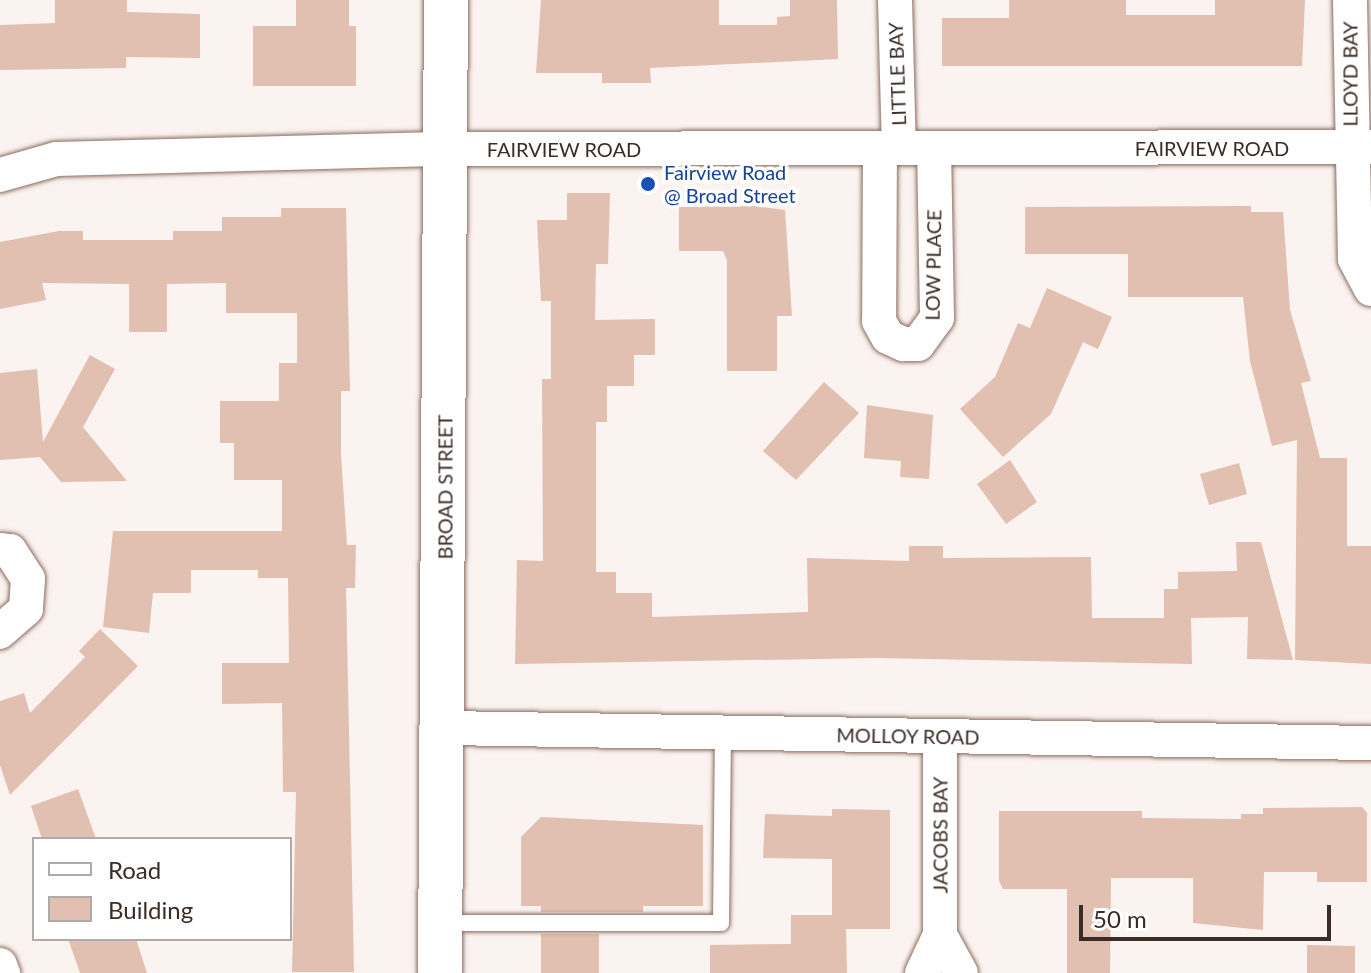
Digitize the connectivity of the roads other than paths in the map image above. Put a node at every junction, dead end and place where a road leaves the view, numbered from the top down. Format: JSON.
{"nodes":[{"id":1,"x":446,"y":0,"type":"edge"},
{"id":2,"x":895,"y":0,"type":"edge"},
{"id":3,"x":1350,"y":0,"type":"edge"},
{"id":4,"x":1360,"y":147,"type":"edge"},
{"id":5,"x":889,"y":148,"type":"junction"},
{"id":6,"x":934,"y":148,"type":"junction"},
{"id":7,"x":446,"y":149,"type":"junction"},
{"id":8,"x":0,"y":175,"type":"edge"},
{"id":9,"x":1371,"y":289,"type":"edge"},
{"id":10,"x":0,"y":550,"type":"edge"},
{"id":11,"x":0,"y":632,"type":"edge"},
{"id":12,"x":445,"y":728,"type":"junction"},
{"id":13,"x":723,"y":733,"type":"junction"},
{"id":14,"x":940,"y":736,"type":"junction"},
{"id":15,"x":1371,"y":743,"type":"edge"},
{"id":16,"x":441,"y":923,"type":"junction"},
{"id":17,"x":940,"y":935,"type":"junction"},
{"id":18,"x":0,"y":965,"type":"edge"},
{"id":19,"x":3,"y":973,"type":"edge"},
{"id":20,"x":440,"y":973,"type":"edge"},
{"id":21,"x":922,"y":973,"type":"edge"},
{"id":22,"x":961,"y":973,"type":"edge"}],
"edges":[{"from":1,"to":7,"type":"street","name":"BROAD STREET"},
{"from":2,"to":5,"type":"street","name":"LITTLE BAY"},
{"from":3,"to":4,"type":"street","name":"LLOYD BAY"},
{"from":4,"to":6,"type":"street","name":"FAIRVIEW ROAD"},
{"from":4,"to":9,"type":"street","name":"LLOYD BAY"},
{"from":5,"to":6,"type":"street","name":"FAIRVIEW ROAD"},
{"from":5,"to":6,"type":"street","name":"LOW PLACE"},
{"from":5,"to":7,"type":"street","name":"FAIRVIEW ROAD"},
{"from":7,"to":8,"type":"street","name":"FAIRVIEW ROAD"},
{"from":7,"to":12,"type":"street","name":"BROAD STREET"},
{"from":10,"to":11,"type":"street"},
{"from":12,"to":13,"type":"street","name":"MOLLOY ROAD"},
{"from":12,"to":16,"type":"street","name":"BROAD STREET"},
{"from":13,"to":14,"type":"street","name":"MOLLOY ROAD"},
{"from":13,"to":16,"type":"lane"},
{"from":14,"to":15,"type":"street","name":"MOLLOY ROAD"},
{"from":14,"to":17,"type":"street","name":"JACOBS BAY"},
{"from":16,"to":20,"type":"street","name":"BROAD STREET"},
{"from":17,"to":21,"type":"street","name":"JACOBS BAY"},
{"from":17,"to":22,"type":"street","name":"JACOBS BAY"},
{"from":18,"to":19,"type":"street"}]}
